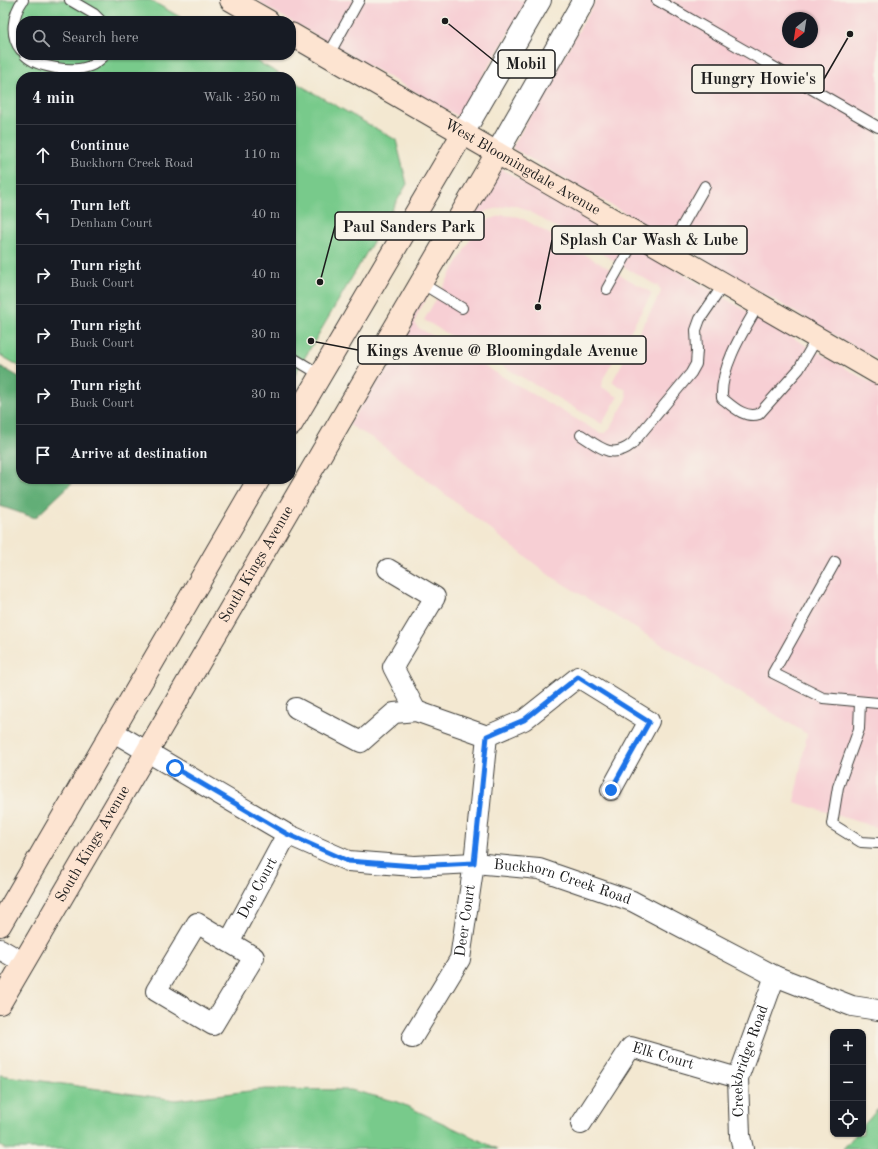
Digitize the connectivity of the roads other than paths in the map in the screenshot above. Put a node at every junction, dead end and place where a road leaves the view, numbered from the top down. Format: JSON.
{"nodes":[{"id":1,"x":23,"y":0,"type":"edge"},
{"id":2,"x":70,"y":0,"type":"edge"},
{"id":3,"x":231,"y":0,"type":"edge"},
{"id":4,"x":359,"y":0,"type":"edge"},
{"id":5,"x":584,"y":0,"type":"edge"},
{"id":6,"x":657,"y":0,"type":"edge"},
{"id":7,"x":533,"y":2,"type":"edge"},
{"id":8,"x":668,"y":3,"type":"edge"},
{"id":9,"x":96,"y":16,"type":"edge"},
{"id":10,"x":259,"y":16,"type":"edge"},
{"id":11,"x":296,"y":37,"type":"edge"},
{"id":12,"x":16,"y":39,"type":"edge"},
{"id":13,"x":328,"y":56,"type":"junction"},
{"id":14,"x":35,"y":60,"type":"edge"},
{"id":15,"x":99,"y":60,"type":"edge"},
{"id":16,"x":878,"y":127,"type":"edge"},
{"id":17,"x":463,"y":133,"type":"junction"},
{"id":18,"x":497,"y":153,"type":"junction"},
{"id":19,"x":704,"y":186,"type":"dead end"},
{"id":20,"x":638,"y":234,"type":"junction"},
{"id":21,"x":668,"y":251,"type":"junction"},
{"id":22,"x":421,"y":283,"type":"junction"},
{"id":23,"x":724,"y":284,"type":"junction"},
{"id":24,"x":607,"y":289,"type":"dead end"},
{"id":25,"x":759,"y":304,"type":"junction"},
{"id":26,"x":462,"y":308,"type":"dead end"},
{"id":27,"x":817,"y":338,"type":"junction"},
{"id":28,"x":296,"y":359,"type":"edge"},
{"id":29,"x":878,"y":373,"type":"edge"},
{"id":30,"x":321,"y":375,"type":"junction"},
{"id":31,"x":296,"y":417,"type":"edge"},
{"id":32,"x":581,"y":435,"type":"dead end"},
{"id":33,"x":256,"y":484,"type":"edge"},
{"id":34,"x":835,"y":562,"type":"dead end"},
{"id":35,"x":388,"y":570,"type":"dead end"},
{"id":36,"x":860,"y":702,"type":"junction"},
{"id":37,"x":878,"y":703,"type":"edge"},
{"id":38,"x":296,"y":708,"type":"dead end"},
{"id":39,"x":416,"y":711,"type":"junction"},
{"id":40,"x":112,"y":731,"type":"junction"},
{"id":41,"x":487,"y":736,"type":"junction"},
{"id":42,"x":147,"y":752,"type":"junction"},
{"id":43,"x":611,"y":790,"type":"dead end"},
{"id":44,"x":287,"y":834,"type":"junction"},
{"id":45,"x":878,"y":843,"type":"edge"},
{"id":46,"x":474,"y":863,"type":"junction"},
{"id":47,"x":0,"y":925,"type":"edge"},
{"id":48,"x":229,"y":942,"type":"junction"},
{"id":49,"x":0,"y":949,"type":"edge"},
{"id":50,"x":24,"y":963,"type":"junction"},
{"id":51,"x":775,"y":976,"type":"junction"},
{"id":52,"x":0,"y":1003,"type":"edge"},
{"id":53,"x":878,"y":1010,"type":"edge"},
{"id":54,"x":412,"y":1038,"type":"dead end"},
{"id":55,"x":738,"y":1078,"type":"junction"},
{"id":56,"x":581,"y":1124,"type":"dead end"},
{"id":57,"x":743,"y":1149,"type":"edge"}],
"edges":[{"from":1,"to":12,"type":"lane"},
{"from":2,"to":9,"type":"lane"},
{"from":3,"to":10,"type":"main road"},
{"from":4,"to":13,"type":"lane"},
{"from":5,"to":18,"type":"street","name":"South Kings Avenue"},
{"from":6,"to":8,"type":"lane"},
{"from":7,"to":17,"type":"street"},
{"from":8,"to":16,"type":"lane"},
{"from":11,"to":13,"type":"main road","name":"West Bloomingdale Avenue"},
{"from":13,"to":17,"type":"main road","name":"West Bloomingdale Avenue"},
{"from":14,"to":15,"type":"lane"},
{"from":17,"to":18,"type":"main road","name":"West Bloomingdale Avenue"},
{"from":17,"to":30,"type":"main road"},
{"from":18,"to":20,"type":"main road","name":"West Bloomingdale Avenue"},
{"from":18,"to":22,"type":"main road","name":"South Kings Avenue"},
{"from":19,"to":21,"type":"lane"},
{"from":20,"to":21,"type":"main road","name":"West Bloomingdale Avenue"},
{"from":20,"to":24,"type":"lane"},
{"from":21,"to":23,"type":"main road","name":"West Bloomingdale Avenue"},
{"from":22,"to":26,"type":"lane"},
{"from":22,"to":42,"type":"main road","name":"South Kings Avenue"},
{"from":23,"to":25,"type":"main road","name":"West Bloomingdale Avenue"},
{"from":23,"to":32,"type":"lane"},
{"from":25,"to":27,"type":"main road","name":"West Bloomingdale Avenue"},
{"from":25,"to":27,"type":"lane"},
{"from":27,"to":29,"type":"main road","name":"West Bloomingdale Avenue"},
{"from":28,"to":30,"type":"lane"},
{"from":30,"to":31,"type":"main road"},
{"from":33,"to":40,"type":"main road"},
{"from":34,"to":36,"type":"lane"},
{"from":35,"to":39,"type":"street"},
{"from":36,"to":37,"type":"lane"},
{"from":36,"to":45,"type":"lane"},
{"from":38,"to":39,"type":"street"},
{"from":39,"to":41,"type":"street"},
{"from":40,"to":42,"type":"street","name":"Buckhorn Creek Road"},
{"from":40,"to":47,"type":"main road"},
{"from":41,"to":43,"type":"street"},
{"from":41,"to":46,"type":"street","name":"Deer Court"},
{"from":42,"to":44,"type":"street","name":"Buckhorn Creek Road"},
{"from":42,"to":50,"type":"main road","name":"South Kings Avenue"},
{"from":44,"to":46,"type":"street","name":"Buckhorn Creek Road"},
{"from":44,"to":48,"type":"street","name":"Doe Court"},
{"from":46,"to":51,"type":"street","name":"Buckhorn Creek Road"},
{"from":46,"to":54,"type":"street","name":"Deer Court"},
{"from":48,"to":48,"type":"street"},
{"from":49,"to":50,"type":"street"},
{"from":50,"to":52,"type":"main road","name":"South Kings Avenue"},
{"from":51,"to":53,"type":"street","name":"Buckhorn Creek Road"},
{"from":51,"to":55,"type":"street","name":"Creekbridge Road"},
{"from":55,"to":56,"type":"street","name":"Elk Court"},
{"from":55,"to":57,"type":"street","name":"Creekbridge Road"}]}
